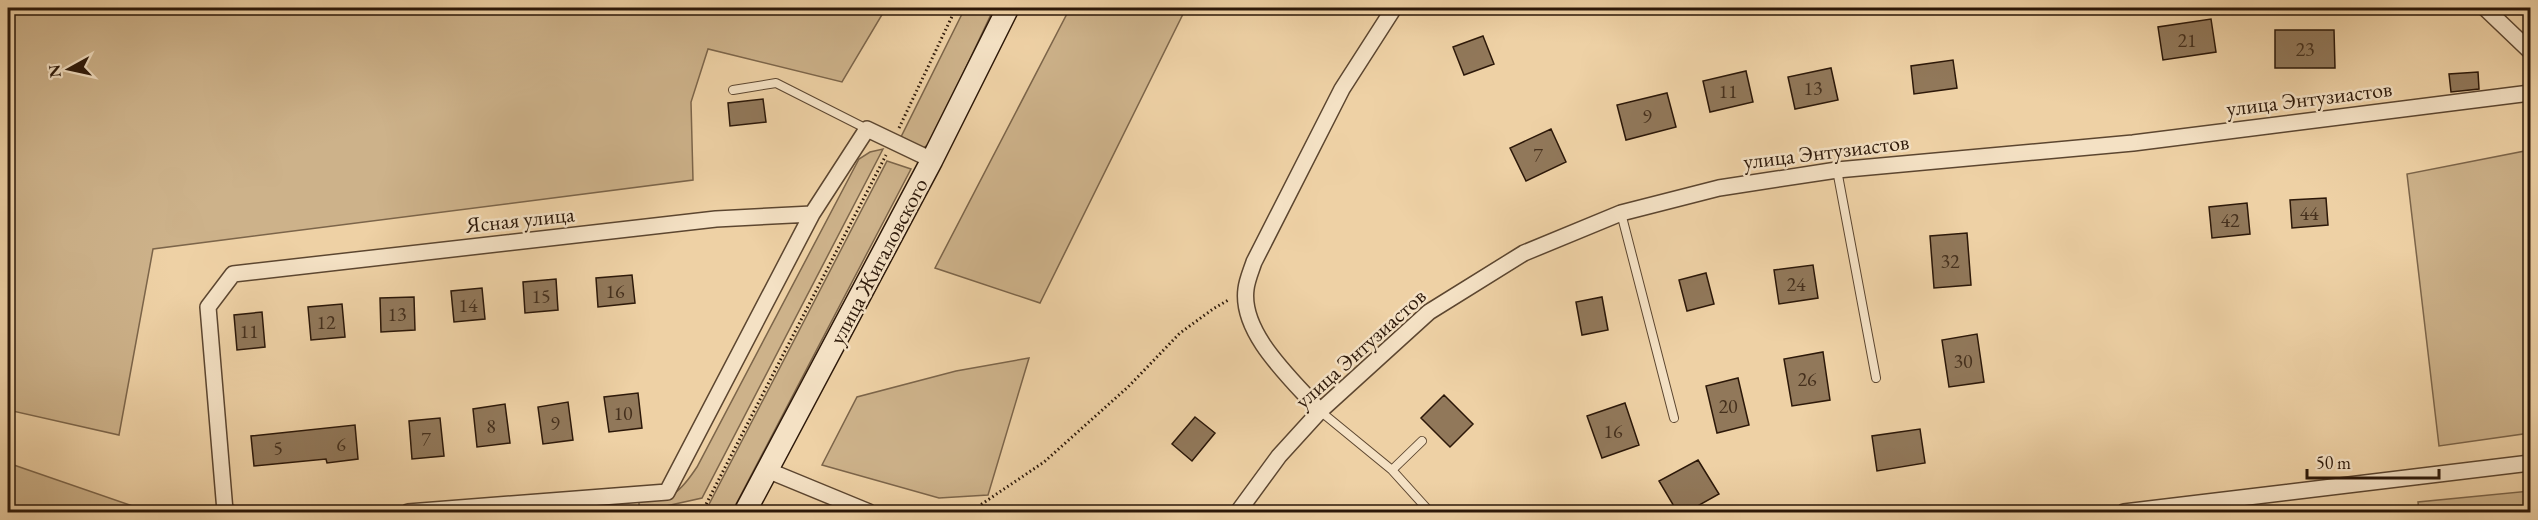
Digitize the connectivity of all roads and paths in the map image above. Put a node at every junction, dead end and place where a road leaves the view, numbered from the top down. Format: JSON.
{"nodes":[{"id":1,"x":956,"y":8,"type":"edge"},
{"id":2,"x":1008,"y":8,"type":"edge"},
{"id":3,"x":1394,"y":8,"type":"edge"},
{"id":4,"x":2485,"y":8,"type":"edge"},
{"id":5,"x":2530,"y":51,"type":"edge"},
{"id":6,"x":733,"y":90,"type":"dead end"},
{"id":7,"x":2530,"y":93,"type":"edge"},
{"id":8,"x":867,"y":129,"type":"junction"},
{"id":9,"x":892,"y":142,"type":"junction"},
{"id":10,"x":932,"y":160,"type":"junction"},
{"id":11,"x":1837,"y":170,"type":"junction"},
{"id":12,"x":1621,"y":213,"type":"junction"},
{"id":13,"x":813,"y":214,"type":"junction"},
{"id":14,"x":1246,"y":291,"type":"junction"},
{"id":15,"x":1876,"y":378,"type":"dead end"},
{"id":16,"x":1320,"y":411,"type":"junction"},
{"id":17,"x":1674,"y":418,"type":"dead end"},
{"id":18,"x":1422,"y":441,"type":"dead end"},
{"id":19,"x":2530,"y":463,"type":"edge"},
{"id":20,"x":767,"y":470,"type":"junction"},
{"id":21,"x":1392,"y":470,"type":"junction"},
{"id":22,"x":229,"y":513,"type":"edge"},
{"id":23,"x":408,"y":513,"type":"edge"},
{"id":24,"x":702,"y":513,"type":"edge"},
{"id":25,"x":745,"y":513,"type":"edge"},
{"id":26,"x":869,"y":513,"type":"edge"},
{"id":27,"x":970,"y":513,"type":"edge"},
{"id":28,"x":1238,"y":513,"type":"edge"},
{"id":29,"x":1430,"y":513,"type":"edge"},
{"id":30,"x":2124,"y":513,"type":"edge"}],
"edges":[{"from":1,"to":9,"type":"path"},
{"from":2,"to":10,"type":"main road","name":"улица Жигаловского"},
{"from":3,"to":14,"type":"street"},
{"from":4,"to":5,"type":"street"},
{"from":6,"to":8,"type":"lane"},
{"from":7,"to":11,"type":"street","name":"улица Энтузиастов"},
{"from":8,"to":9,"type":"street"},
{"from":8,"to":13,"type":"street"},
{"from":9,"to":10,"type":"street"},
{"from":9,"to":24,"type":"path"},
{"from":10,"to":20,"type":"main road","name":"улица Жигаловского"},
{"from":11,"to":12,"type":"street","name":"улица Энтузиастов"},
{"from":11,"to":15,"type":"lane"},
{"from":12,"to":16,"type":"street","name":"улица Энтузиастов"},
{"from":12,"to":17,"type":"lane"},
{"from":13,"to":22,"type":"street","name":"Ясная улица"},
{"from":13,"to":23,"type":"street"},
{"from":14,"to":16,"type":"street"},
{"from":14,"to":27,"type":"path"},
{"from":16,"to":21,"type":"lane"},
{"from":16,"to":28,"type":"street","name":"улица Энтузиастов"},
{"from":18,"to":21,"type":"lane"},
{"from":19,"to":30,"type":"street"},
{"from":20,"to":25,"type":"main road","name":"улица Жигаловского"},
{"from":20,"to":26,"type":"street"},
{"from":21,"to":29,"type":"lane"}]}
